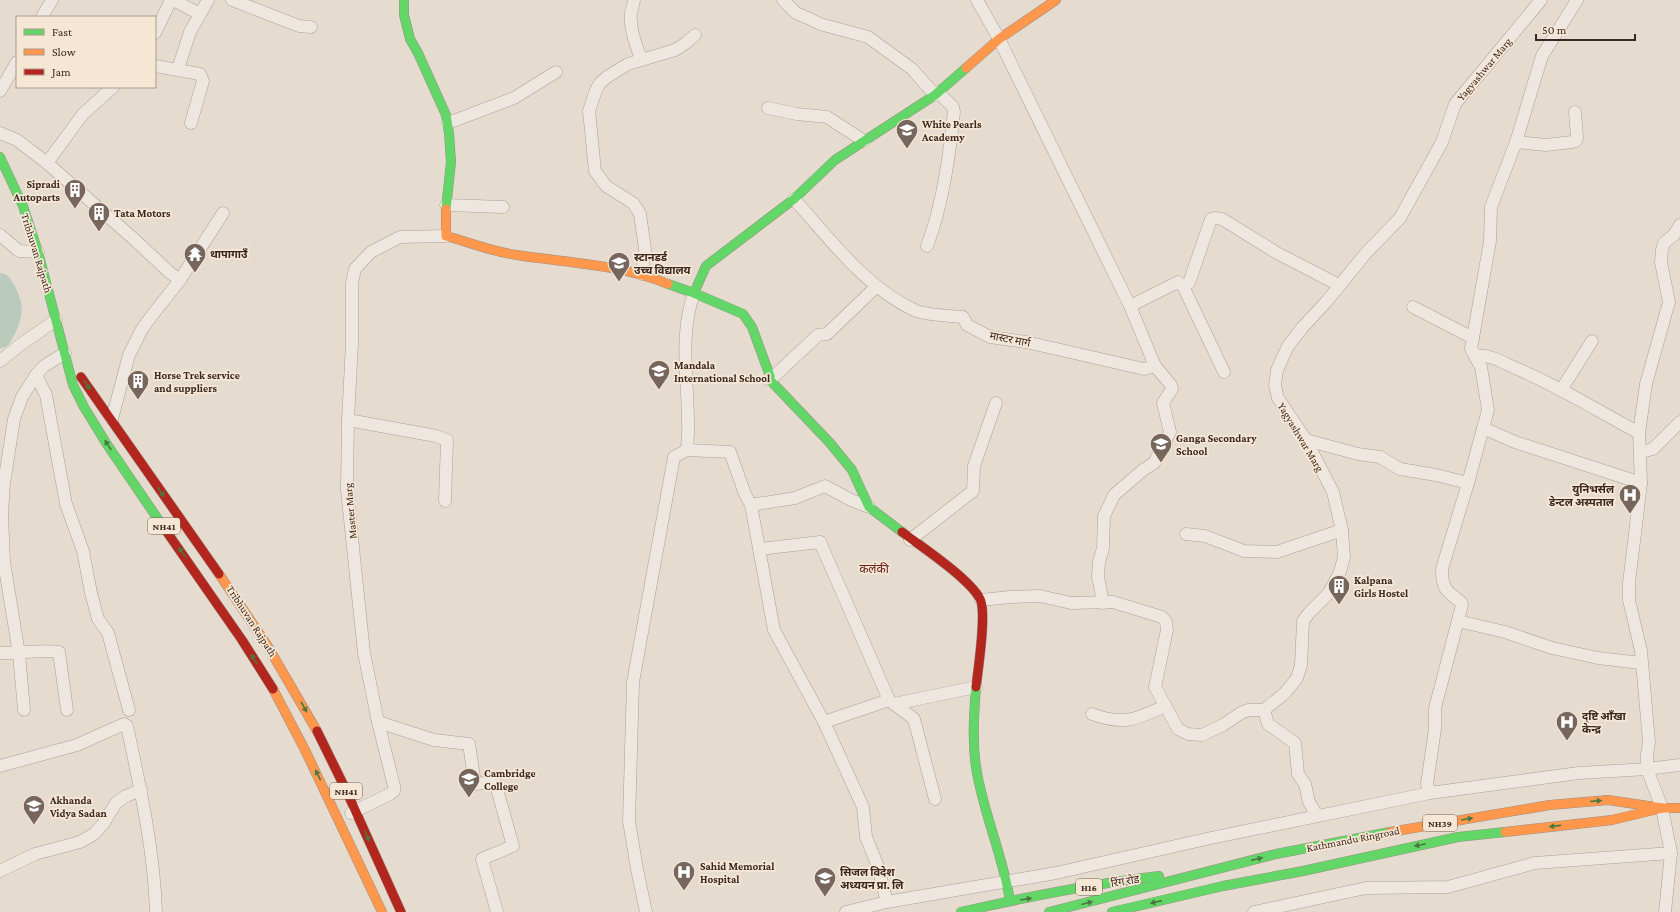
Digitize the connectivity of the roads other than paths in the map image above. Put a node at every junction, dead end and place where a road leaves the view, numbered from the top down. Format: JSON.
{"nodes":[{"id":1,"x":52,"y":0,"type":"edge"},
{"id":2,"x":172,"y":0,"type":"edge"},
{"id":3,"x":208,"y":0,"type":"edge"},
{"id":4,"x":232,"y":0,"type":"edge"},
{"id":5,"x":404,"y":0,"type":"edge"},
{"id":6,"x":634,"y":0,"type":"edge"},
{"id":7,"x":782,"y":0,"type":"edge"},
{"id":8,"x":977,"y":0,"type":"edge"},
{"id":9,"x":1056,"y":0,"type":"edge"},
{"id":10,"x":1541,"y":0,"type":"edge"},
{"id":11,"x":1577,"y":0,"type":"edge"},
{"id":12,"x":200,"y":14,"type":"junction"},
{"id":13,"x":43,"y":16,"type":"edge"},
{"id":14,"x":311,"y":27,"type":"dead end"},
{"id":15,"x":156,"y":31,"type":"edge"},
{"id":16,"x":695,"y":35,"type":"dead end"},
{"id":17,"x":999,"y":39,"type":"junction"},
{"id":18,"x":641,"y":59,"type":"junction"},
{"id":19,"x":16,"y":64,"type":"edge"},
{"id":20,"x":156,"y":66,"type":"edge"},
{"id":21,"x":178,"y":69,"type":"junction"},
{"id":22,"x":556,"y":72,"type":"dead end"},
{"id":23,"x":112,"y":88,"type":"edge"},
{"id":24,"x":0,"y":91,"type":"edge"},
{"id":25,"x":937,"y":93,"type":"junction"},
{"id":26,"x":768,"y":108,"type":"dead end"},
{"id":27,"x":1575,"y":112,"type":"dead end"},
{"id":28,"x":448,"y":123,"type":"junction"},
{"id":29,"x":191,"y":124,"type":"dead end"},
{"id":30,"x":0,"y":133,"type":"edge"},
{"id":31,"x":864,"y":140,"type":"junction"},
{"id":32,"x":1516,"y":142,"type":"junction"},
{"id":33,"x":0,"y":157,"type":"edge"},
{"id":34,"x":47,"y":163,"type":"junction"},
{"id":35,"x":794,"y":199,"type":"junction"},
{"id":36,"x":446,"y":205,"type":"junction"},
{"id":37,"x":502,"y":207,"type":"dead end"},
{"id":38,"x":223,"y":213,"type":"dead end"},
{"id":39,"x":1680,"y":225,"type":"edge"},
{"id":40,"x":0,"y":235,"type":"edge"},
{"id":41,"x":446,"y":236,"type":"junction"},
{"id":42,"x":927,"y":246,"type":"dead end"},
{"id":43,"x":38,"y":252,"type":"junction"},
{"id":44,"x":642,"y":274,"type":"junction"},
{"id":45,"x":180,"y":280,"type":"junction"},
{"id":46,"x":1339,"y":285,"type":"junction"},
{"id":47,"x":1183,"y":286,"type":"junction"},
{"id":48,"x":876,"y":287,"type":"junction"},
{"id":49,"x":694,"y":293,"type":"junction"},
{"id":50,"x":1130,"y":306,"type":"junction"},
{"id":51,"x":1413,"y":307,"type":"dead end"},
{"id":52,"x":56,"y":320,"type":"junction"},
{"id":53,"x":1473,"y":338,"type":"junction"},
{"id":54,"x":1592,"y":341,"type":"dead end"},
{"id":55,"x":65,"y":352,"type":"junction"},
{"id":56,"x":1475,"y":356,"type":"junction"},
{"id":57,"x":0,"y":360,"type":"edge"},
{"id":58,"x":1155,"y":366,"type":"junction"},
{"id":59,"x":1224,"y":372,"type":"dead end"},
{"id":60,"x":36,"y":375,"type":"junction"},
{"id":61,"x":770,"y":380,"type":"junction"},
{"id":62,"x":1562,"y":390,"type":"junction"},
{"id":63,"x":996,"y":403,"type":"dead end"},
{"id":64,"x":112,"y":420,"type":"junction"},
{"id":65,"x":348,"y":420,"type":"junction"},
{"id":66,"x":1680,"y":422,"type":"edge"},
{"id":67,"x":1482,"y":428,"type":"junction"},
{"id":68,"x":1639,"y":433,"type":"junction"},
{"id":69,"x":1306,"y":440,"type":"junction"},
{"id":70,"x":687,"y":450,"type":"junction"},
{"id":71,"x":1640,"y":452,"type":"junction"},
{"id":72,"x":3,"y":463,"type":"edge"},
{"id":73,"x":1468,"y":483,"type":"junction"},
{"id":74,"x":1641,"y":483,"type":"junction"},
{"id":75,"x":445,"y":501,"type":"dead end"},
{"id":76,"x":751,"y":505,"type":"junction"},
{"id":77,"x":869,"y":506,"type":"junction"},
{"id":78,"x":1342,"y":530,"type":"junction"},
{"id":79,"x":1186,"y":534,"type":"dead end"},
{"id":80,"x":910,"y":540,"type":"junction"},
{"id":81,"x":760,"y":549,"type":"junction"},
{"id":82,"x":981,"y":600,"type":"junction"},
{"id":83,"x":1103,"y":603,"type":"junction"},
{"id":84,"x":1458,"y":621,"type":"junction"},
{"id":85,"x":0,"y":654,"type":"edge"},
{"id":86,"x":19,"y":654,"type":"junction"},
{"id":87,"x":1641,"y":663,"type":"junction"},
{"id":88,"x":976,"y":687,"type":"junction"},
{"id":89,"x":891,"y":702,"type":"junction"},
{"id":90,"x":1165,"y":706,"type":"junction"},
{"id":91,"x":24,"y":710,"type":"dead end"},
{"id":92,"x":67,"y":710,"type":"dead end"},
{"id":93,"x":129,"y":710,"type":"dead end"},
{"id":94,"x":1264,"y":710,"type":"junction"},
{"id":95,"x":1092,"y":714,"type":"dead end"},
{"id":96,"x":378,"y":722,"type":"junction"},
{"id":97,"x":824,"y":722,"type":"junction"},
{"id":98,"x":1680,"y":765,"type":"edge"},
{"id":99,"x":0,"y":766,"type":"edge"},
{"id":100,"x":1647,"y":769,"type":"junction"},
{"id":101,"x":141,"y":790,"type":"junction"},
{"id":102,"x":1430,"y":792,"type":"junction"},
{"id":103,"x":935,"y":799,"type":"dead end"},
{"id":104,"x":1662,"y":808,"type":"junction"},
{"id":105,"x":1680,"y":808,"type":"edge"},
{"id":106,"x":356,"y":811,"type":"junction"},
{"id":107,"x":1317,"y":816,"type":"junction"},
{"id":108,"x":339,"y":819,"type":"junction"},
{"id":109,"x":1672,"y":853,"type":"junction"},
{"id":110,"x":1219,"y":868,"type":"junction"},
{"id":111,"x":0,"y":871,"type":"edge"},
{"id":112,"x":1007,"y":881,"type":"junction"},
{"id":113,"x":1223,"y":886,"type":"junction"},
{"id":114,"x":1010,"y":901,"type":"junction"},
{"id":115,"x":887,"y":902,"type":"junction"},
{"id":116,"x":1164,"y":909,"type":"dead end"},
{"id":117,"x":156,"y":912,"type":"edge"},
{"id":118,"x":382,"y":912,"type":"edge"},
{"id":119,"x":401,"y":912,"type":"edge"},
{"id":120,"x":497,"y":912,"type":"edge"},
{"id":121,"x":646,"y":912,"type":"edge"},
{"id":122,"x":846,"y":912,"type":"edge"},
{"id":123,"x":961,"y":912,"type":"edge"},
{"id":124,"x":1049,"y":912,"type":"edge"},
{"id":125,"x":1112,"y":912,"type":"edge"},
{"id":126,"x":1254,"y":912,"type":"edge"},
{"id":127,"x":1666,"y":912,"type":"edge"}],
"edges":[{"from":1,"to":13,"type":"street"},
{"from":2,"to":12,"type":"street"},
{"from":2,"to":15,"type":"street"},
{"from":3,"to":12,"type":"street"},
{"from":4,"to":14,"type":"street"},
{"from":5,"to":28,"type":"main road"},
{"from":6,"to":18,"type":"street"},
{"from":7,"to":25,"type":"street"},
{"from":8,"to":17,"type":"street"},
{"from":9,"to":17,"type":"main road"},
{"from":10,"to":46,"type":"street","name":"Yagyashwar Marg"},
{"from":11,"to":32,"type":"street"},
{"from":12,"to":21,"type":"street"},
{"from":16,"to":18,"type":"street"},
{"from":17,"to":25,"type":"main road"},
{"from":17,"to":50,"type":"street"},
{"from":18,"to":44,"type":"street"},
{"from":19,"to":24,"type":"street"},
{"from":20,"to":21,"type":"street"},
{"from":21,"to":29,"type":"street"},
{"from":22,"to":28,"type":"street"},
{"from":23,"to":34,"type":"street"},
{"from":25,"to":31,"type":"main road"},
{"from":25,"to":42,"type":"street"},
{"from":26,"to":31,"type":"street"},
{"from":27,"to":32,"type":"street"},
{"from":28,"to":36,"type":"main road"},
{"from":30,"to":34,"type":"street"},
{"from":31,"to":35,"type":"main road"},
{"from":32,"to":53,"type":"street"},
{"from":33,"to":43,"type":"main road","name":"Tribhuvan Rajpath","number":"NH41"},
{"from":34,"to":45,"type":"street"},
{"from":35,"to":48,"type":"street","name":"मास्टर मार्ग"},
{"from":35,"to":49,"type":"main road"},
{"from":36,"to":37,"type":"street"},
{"from":36,"to":41,"type":"main road"},
{"from":38,"to":45,"type":"street"},
{"from":39,"to":68,"type":"street"},
{"from":40,"to":43,"type":"street"},
{"from":41,"to":44,"type":"main road"},
{"from":41,"to":65,"type":"street","name":"Master Marg"},
{"from":43,"to":52,"type":"main road","name":"Tribhuvan Rajpath","number":"NH41"},
{"from":44,"to":49,"type":"main road"},
{"from":45,"to":64,"type":"street"},
{"from":46,"to":47,"type":"street"},
{"from":46,"to":69,"type":"street","name":"Yagyashwar Marg"},
{"from":47,"to":50,"type":"street"},
{"from":47,"to":59,"type":"street"},
{"from":48,"to":58,"type":"street","name":"मास्टर मार्ग"},
{"from":48,"to":61,"type":"street"},
{"from":49,"to":61,"type":"main road"},
{"from":49,"to":70,"type":"street"},
{"from":50,"to":58,"type":"street"},
{"from":51,"to":53,"type":"street"},
{"from":52,"to":55,"type":"main road","name":"Tribhuvan Rajpath","number":"NH41"},
{"from":52,"to":57,"type":"street"},
{"from":53,"to":56,"type":"street"},
{"from":54,"to":62,"type":"street"},
{"from":55,"to":60,"type":"street"},
{"from":55,"to":64,"type":"main road","name":"Tribhuvan Rajpath","number":"NH41","one_way":true},
{"from":108,"to":55,"type":"main road","name":"Tribhuvan Rajpath","number":"NH41","one_way":true},
{"from":56,"to":62,"type":"street"},
{"from":56,"to":67,"type":"street"},
{"from":58,"to":83,"type":"street"},
{"from":60,"to":72,"type":"street"},
{"from":60,"to":93,"type":"street"},
{"from":61,"to":77,"type":"main road"},
{"from":62,"to":68,"type":"street"},
{"from":63,"to":80,"type":"street"},
{"from":64,"to":106,"type":"main road","name":"Tribhuvan Rajpath","number":"NH41","one_way":true},
{"from":65,"to":75,"type":"street"},
{"from":65,"to":96,"type":"street","name":"Master Marg"},
{"from":66,"to":71,"type":"street"},
{"from":67,"to":73,"type":"street"},
{"from":67,"to":74,"type":"street"},
{"from":68,"to":71,"type":"street"},
{"from":69,"to":73,"type":"street"},
{"from":69,"to":78,"type":"street","name":"Yagyashwar Marg"},
{"from":70,"to":76,"type":"street"},
{"from":70,"to":121,"type":"street"},
{"from":71,"to":74,"type":"street"},
{"from":72,"to":86,"type":"street"},
{"from":73,"to":84,"type":"street"},
{"from":74,"to":87,"type":"street"},
{"from":76,"to":77,"type":"street"},
{"from":76,"to":81,"type":"street"},
{"from":77,"to":80,"type":"main road"},
{"from":78,"to":79,"type":"street"},
{"from":78,"to":94,"type":"street","name":"Yagyashwar Marg"},
{"from":80,"to":82,"type":"main road"},
{"from":81,"to":89,"type":"street"},
{"from":81,"to":97,"type":"street"},
{"from":82,"to":83,"type":"street"},
{"from":82,"to":88,"type":"main road"},
{"from":83,"to":90,"type":"street"},
{"from":84,"to":87,"type":"street"},
{"from":84,"to":102,"type":"street"},
{"from":85,"to":86,"type":"street"},
{"from":86,"to":91,"type":"street"},
{"from":86,"to":92,"type":"street"},
{"from":87,"to":100,"type":"street"},
{"from":88,"to":89,"type":"street"},
{"from":88,"to":112,"type":"main road"},
{"from":89,"to":97,"type":"street"},
{"from":89,"to":103,"type":"street"},
{"from":90,"to":94,"type":"street"},
{"from":90,"to":95,"type":"street"},
{"from":94,"to":107,"type":"street"},
{"from":96,"to":106,"type":"street","name":"Master Marg"},
{"from":96,"to":120,"type":"street"},
{"from":97,"to":115,"type":"street"},
{"from":98,"to":100,"type":"street"},
{"from":99,"to":101,"type":"street"},
{"from":100,"to":102,"type":"street"},
{"from":100,"to":104,"type":"street"},
{"from":101,"to":111,"type":"street"},
{"from":101,"to":117,"type":"street"},
{"from":102,"to":107,"type":"street"},
{"from":104,"to":105,"type":"main road","name":"Kathmandu Ringroad","number":"NH39"},
{"from":104,"to":109,"type":"street"},
{"from":110,"to":104,"type":"main road","name":"Kathmandu Ringroad","number":"NH39","one_way":true},
{"from":104,"to":113,"type":"main road","name":"Kathmandu Ringroad","number":"NH39","one_way":true},
{"from":106,"to":108,"type":"street","name":"Master Marg"},
{"from":106,"to":119,"type":"main road","name":"Tribhuvan Rajpath","number":"NH41","one_way":true},
{"from":107,"to":112,"type":"street"},
{"from":108,"to":118,"type":"main road","name":"Tribhuvan Rajpath","number":"NH41"},
{"from":109,"to":126,"type":"street"},
{"from":109,"to":127,"type":"street"},
{"from":110,"to":113,"type":"main road"},
{"from":114,"to":110,"type":"main road","name":"रिंग रोड","number":"H16","one_way":true},
{"from":124,"to":110,"type":"main road","name":"Kathmandu Ringroad","number":"NH39","one_way":true},
{"from":112,"to":114,"type":"main road"},
{"from":112,"to":115,"type":"street"},
{"from":113,"to":116,"type":"main road"},
{"from":113,"to":125,"type":"main road","name":"Kathmandu Ringroad","number":"NH39","one_way":true},
{"from":114,"to":123,"type":"main road","name":"रिंग रोड","number":"H16"},
{"from":115,"to":122,"type":"street"}]}
